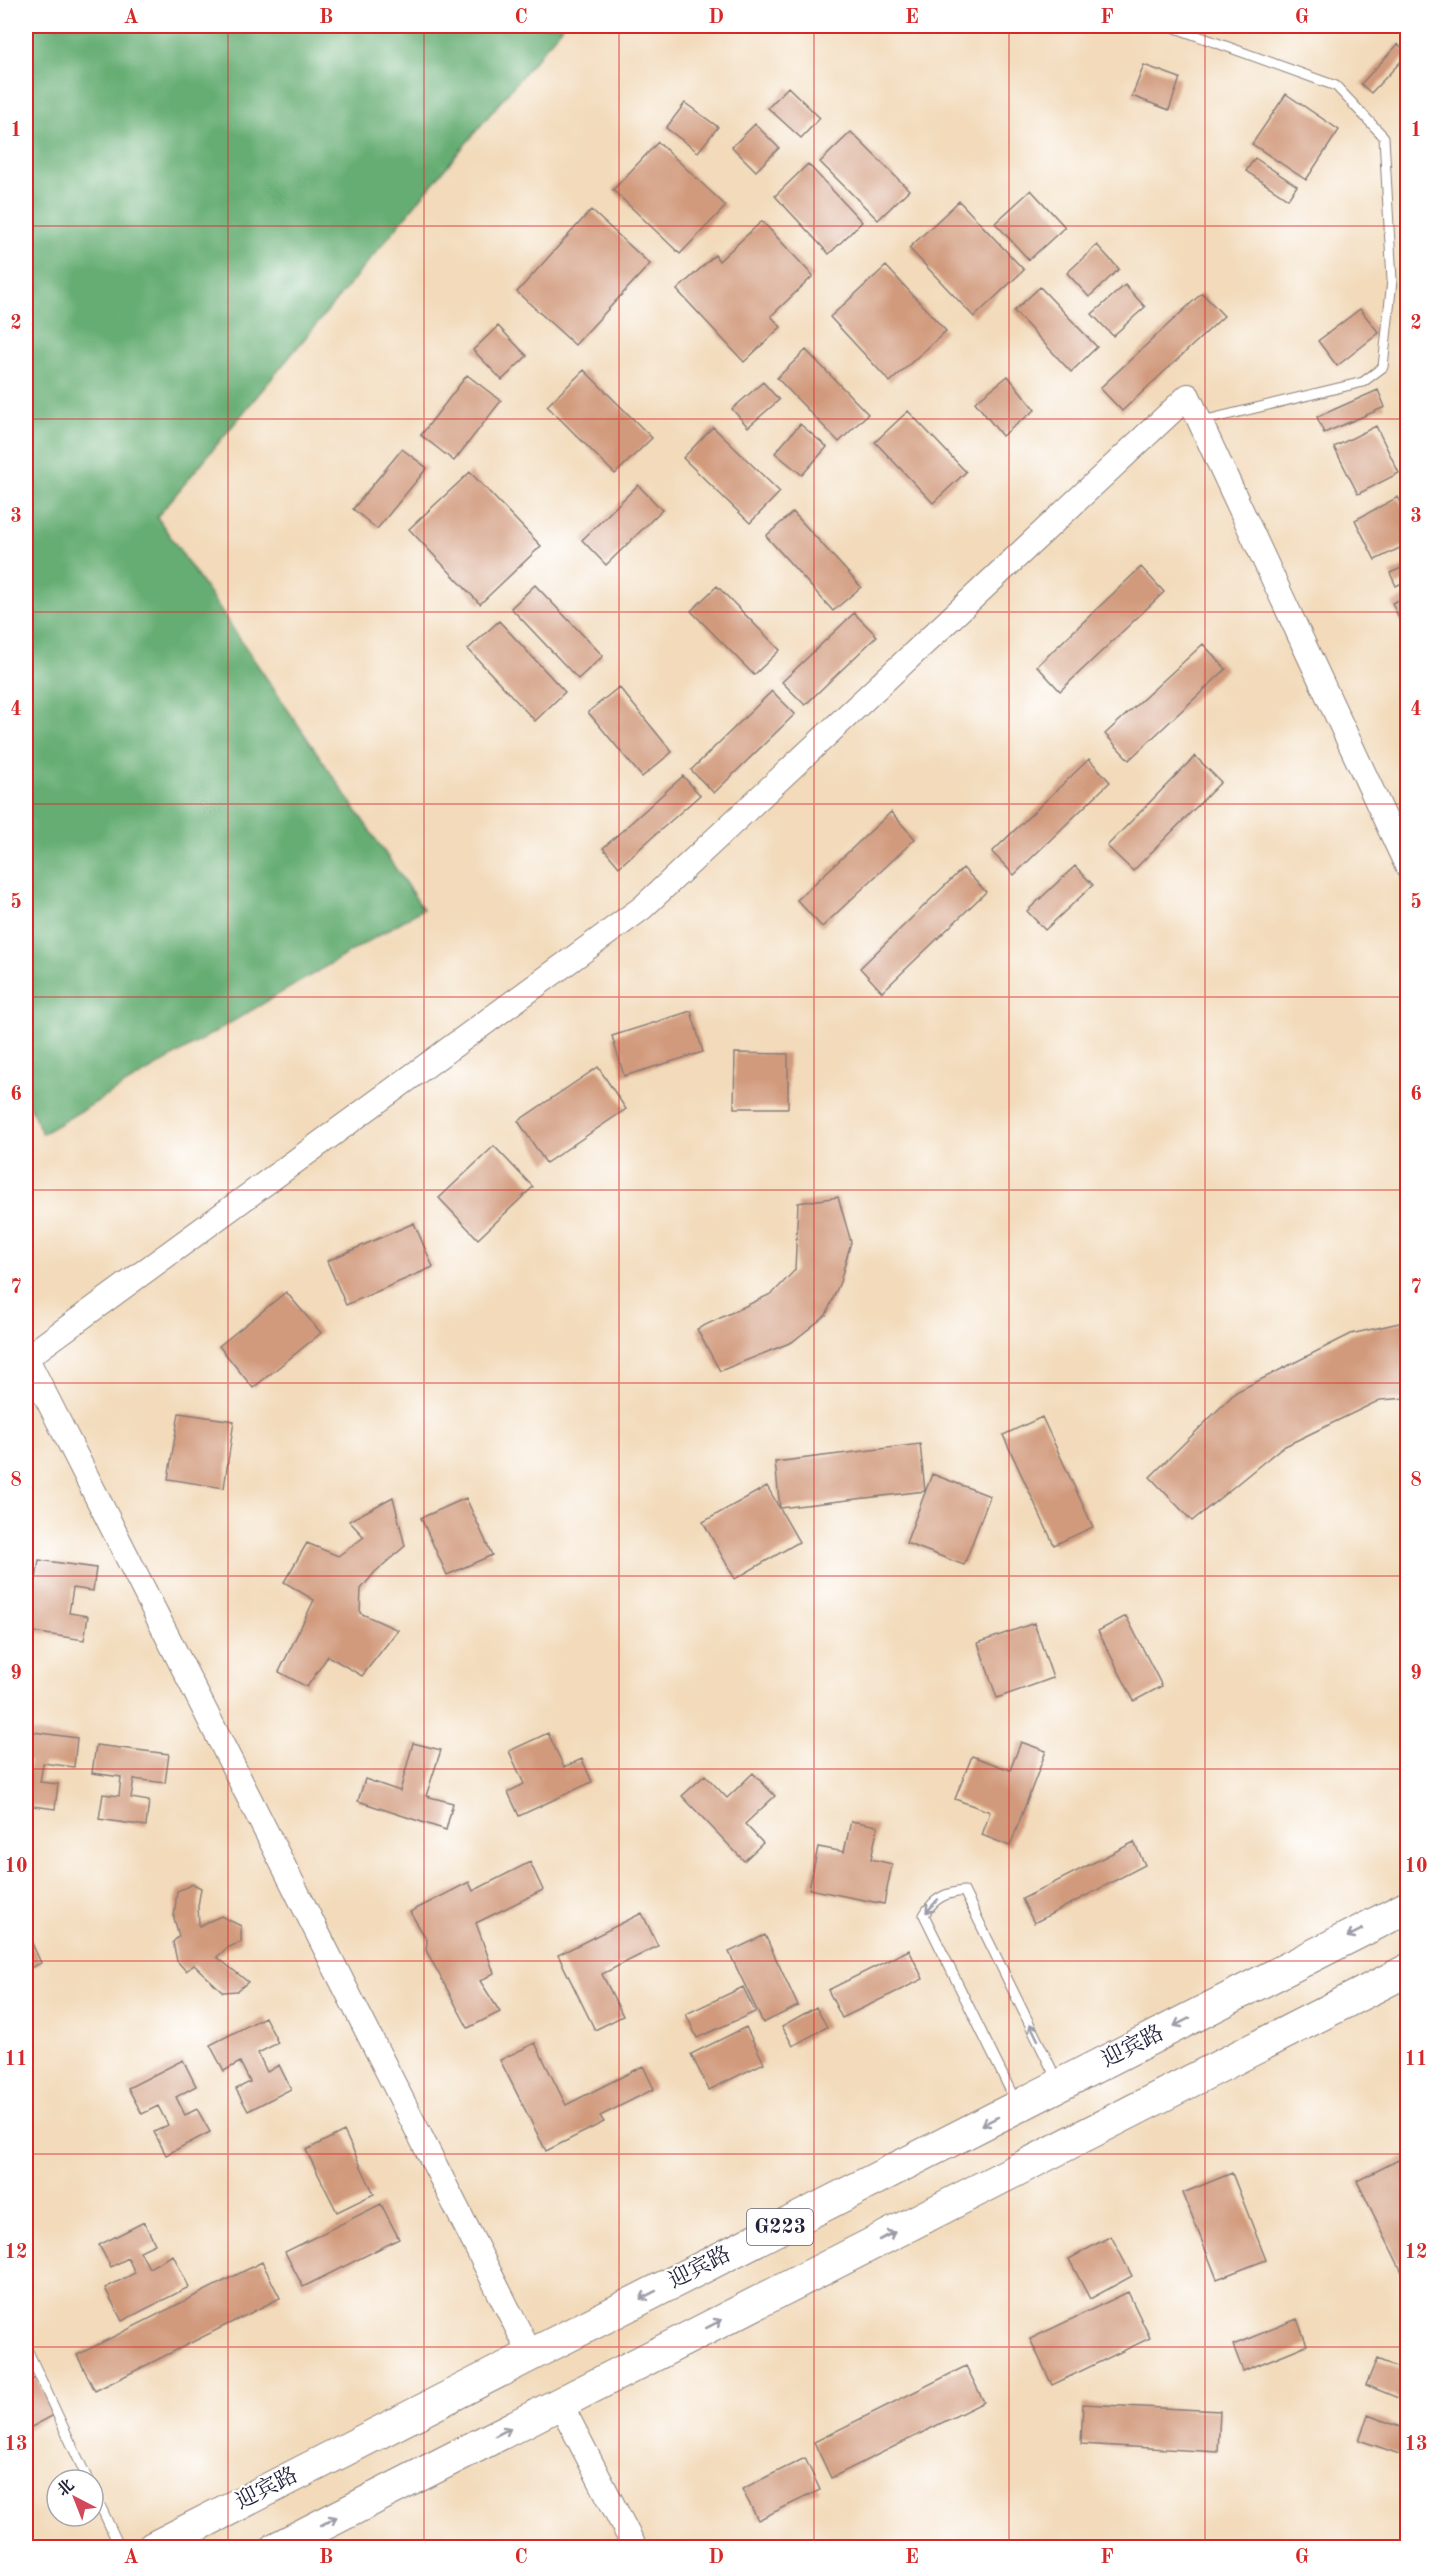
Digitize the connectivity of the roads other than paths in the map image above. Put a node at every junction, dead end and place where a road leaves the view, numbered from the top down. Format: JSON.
{"nodes":[{"id":1,"x":1170,"y":26,"type":"edge"},
{"id":2,"x":1200,"y":422,"type":"junction"},
{"id":3,"x":1407,"y":868,"type":"edge"},
{"id":4,"x":26,"y":1358,"type":"edge"},
{"id":5,"x":1407,"y":1907,"type":"edge"},
{"id":6,"x":1407,"y":1970,"type":"edge"},
{"id":7,"x":1059,"y":2085,"type":"junction"},
{"id":8,"x":1018,"y":2106,"type":"junction"},
{"id":9,"x":26,"y":2346,"type":"edge"},
{"id":10,"x":531,"y":2355,"type":"junction"},
{"id":11,"x":560,"y":2403,"type":"junction"},
{"id":12,"x":82,"y":2468,"type":"edge"},
{"id":13,"x":105,"y":2515,"type":"edge"},
{"id":14,"x":120,"y":2547,"type":"edge"},
{"id":15,"x":153,"y":2547,"type":"edge"},
{"id":16,"x":277,"y":2547,"type":"edge"},
{"id":17,"x":635,"y":2547,"type":"edge"}],
"edges":[{"from":1,"to":2,"type":"lane"},
{"from":2,"to":3,"type":"street"},
{"from":2,"to":4,"type":"street"},
{"from":4,"to":10,"type":"street"},
{"from":5,"to":7,"type":"highway","name":"迎宾路","number":"G223","one_way":true},
{"from":11,"to":6,"type":"highway","number":"G223","one_way":true},
{"from":7,"to":8,"type":"highway","name":"迎宾路","number":"G223"},
{"from":7,"to":8,"type":"lane","one_way":true},
{"from":8,"to":10,"type":"highway","name":"迎宾路","number":"G223","one_way":true},
{"from":9,"to":12,"type":"lane"},
{"from":10,"to":15,"type":"highway","name":"迎宾路","number":"G223"},
{"from":16,"to":11,"type":"highway","number":"G223","one_way":true},
{"from":11,"to":17,"type":"street"},
{"from":13,"to":14,"type":"lane"}]}
